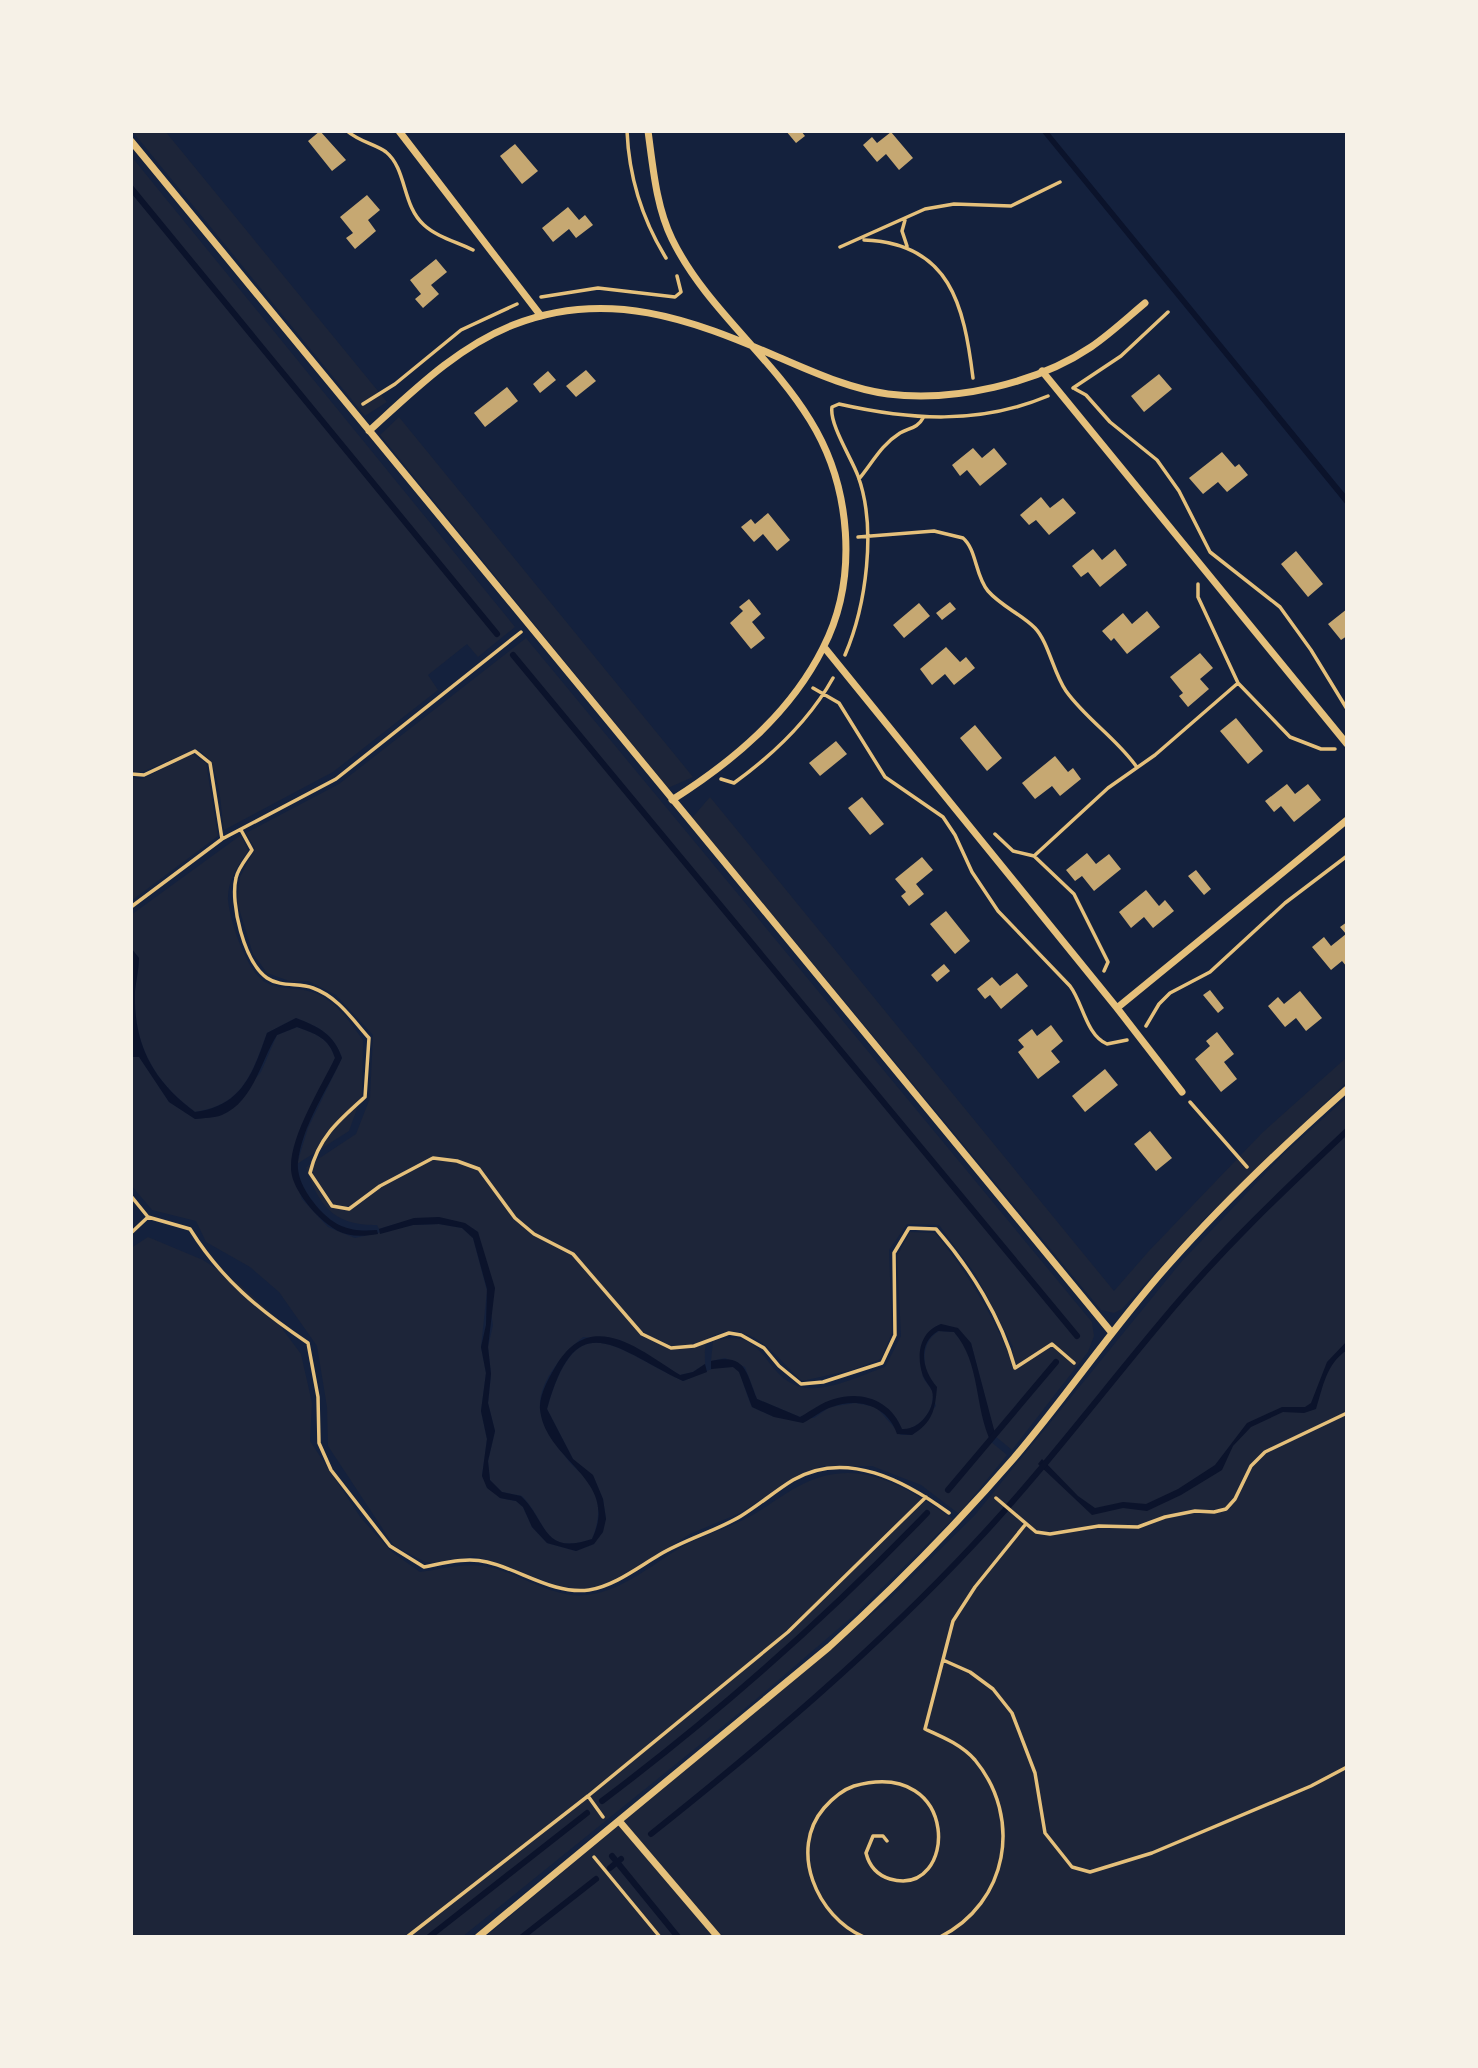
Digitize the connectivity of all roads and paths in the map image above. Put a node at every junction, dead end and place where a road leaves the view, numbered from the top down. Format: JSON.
{"nodes":[{"id":1,"x":347,"y":131,"type":"edge"},
{"id":2,"x":399,"y":131,"type":"edge"},
{"id":3,"x":627,"y":131,"type":"edge"},
{"id":4,"x":648,"y":131,"type":"edge"},
{"id":5,"x":131,"y":141,"type":"edge"},
{"id":6,"x":1059,"y":182,"type":"dead end"},
{"id":7,"x":906,"y":218,"type":"junction"},
{"id":8,"x":862,"y":240,"type":"junction"},
{"id":9,"x":907,"y":246,"type":"junction"},
{"id":10,"x":840,"y":247,"type":"dead end"},
{"id":11,"x":479,"y":255,"type":"dead end"},
{"id":12,"x":508,"y":297,"type":"dead end"},
{"id":13,"x":529,"y":300,"type":"junction"},
{"id":14,"x":1145,"y":303,"type":"dead end"},
{"id":15,"x":510,"y":307,"type":"junction"},
{"id":16,"x":1168,"y":312,"type":"dead end"},
{"id":17,"x":541,"y":316,"type":"junction"},
{"id":18,"x":751,"y":345,"type":"junction"},
{"id":19,"x":1042,"y":371,"type":"junction"},
{"id":20,"x":1073,"y":388,"type":"junction"},
{"id":21,"x":975,"y":390,"type":"junction"},
{"id":22,"x":1060,"y":392,"type":"junction"},
{"id":23,"x":352,"y":411,"type":"junction"},
{"id":24,"x":923,"y":418,"type":"junction"},
{"id":25,"x":369,"y":431,"type":"junction"},
{"id":26,"x":859,"y":479,"type":"junction"},
{"id":27,"x":866,"y":536,"type":"junction"},
{"id":28,"x":846,"y":537,"type":"junction"},
{"id":29,"x":1210,"y":552,"type":"junction"},
{"id":30,"x":1204,"y":568,"type":"junction"},
{"id":31,"x":528,"y":627,"type":"junction"},
{"id":32,"x":824,"y":647,"type":"junction"},
{"id":33,"x":840,"y":666,"type":"junction"},
{"id":34,"x":802,"y":682,"type":"junction"},
{"id":35,"x":1238,"y":684,"type":"junction"},
{"id":36,"x":824,"y":694,"type":"junction"},
{"id":37,"x":1347,"y":709,"type":"edge"},
{"id":38,"x":1346,"y":743,"type":"edge"},
{"id":39,"x":1136,"y":766,"type":"junction"},
{"id":40,"x":714,"y":773,"type":"junction"},
{"id":41,"x":131,"y":774,"type":"edge"},
{"id":42,"x":672,"y":800,"type":"junction"},
{"id":43,"x":1347,"y":820,"type":"edge"},
{"id":44,"x":241,"y":830,"type":"junction"},
{"id":45,"x":973,"y":830,"type":"junction"},
{"id":46,"x":955,"y":835,"type":"junction"},
{"id":47,"x":222,"y":839,"type":"junction"},
{"id":48,"x":1034,"y":856,"type":"junction"},
{"id":49,"x":1347,"y":856,"type":"edge"},
{"id":50,"x":131,"y":907,"type":"edge"},
{"id":51,"x":1097,"y":983,"type":"junction"},
{"id":52,"x":1078,"y":997,"type":"junction"},
{"id":53,"x":1117,"y":1008,"type":"junction"},
{"id":54,"x":1140,"y":1036,"type":"junction"},
{"id":55,"x":1347,"y":1089,"type":"edge"},
{"id":56,"x":1182,"y":1092,"type":"joint"},
{"id":57,"x":1254,"y":1176,"type":"junction"},
{"id":58,"x":131,"y":1196,"type":"edge"},
{"id":59,"x":148,"y":1217,"type":"junction"},
{"id":60,"x":131,"y":1233,"type":"edge"},
{"id":61,"x":1112,"y":1333,"type":"junction"},
{"id":62,"x":1084,"y":1372,"type":"junction"},
{"id":63,"x":1347,"y":1413,"type":"edge"},
{"id":64,"x":926,"y":1497,"type":"junction"},
{"id":65,"x":1000,"y":1502,"type":"dead end"},
{"id":66,"x":959,"y":1521,"type":"junction"},
{"id":67,"x":1025,"y":1525,"type":"junction"},
{"id":68,"x":943,"y":1660,"type":"junction"},
{"id":69,"x":1347,"y":1767,"type":"edge"},
{"id":70,"x":588,"y":1796,"type":"junction"},
{"id":71,"x":620,"y":1822,"type":"junction"},
{"id":72,"x":611,"y":1828,"type":"junction"},
{"id":73,"x":887,"y":1841,"type":"dead end"},
{"id":74,"x":587,"y":1848,"type":"junction"},
{"id":75,"x":407,"y":1937,"type":"edge"},
{"id":76,"x":478,"y":1937,"type":"edge"},
{"id":77,"x":660,"y":1937,"type":"edge"},
{"id":78,"x":718,"y":1937,"type":"edge"},
{"id":79,"x":864,"y":1937,"type":"edge"},
{"id":80,"x":940,"y":1937,"type":"edge"}],
"edges":[{"from":1,"to":11,"type":"path"},
{"from":2,"to":13,"type":"street"},
{"from":3,"to":13,"type":"path"},
{"from":4,"to":18,"type":"street"},
{"from":5,"to":23,"type":"street"},
{"from":6,"to":7,"type":"path"},
{"from":7,"to":8,"type":"path"},
{"from":7,"to":9,"type":"path"},
{"from":8,"to":9,"type":"path"},
{"from":8,"to":10,"type":"path"},
{"from":9,"to":21,"type":"path"},
{"from":12,"to":15,"type":"path"},
{"from":13,"to":15,"type":"path"},
{"from":13,"to":17,"type":"street"},
{"from":14,"to":19,"type":"street"},
{"from":15,"to":23,"type":"path"},
{"from":16,"to":20,"type":"path"},
{"from":17,"to":18,"type":"street"},
{"from":17,"to":25,"type":"street"},
{"from":18,"to":21,"type":"street"},
{"from":18,"to":28,"type":"street"},
{"from":19,"to":21,"type":"street"},
{"from":19,"to":22,"type":"street"},
{"from":20,"to":22,"type":"path"},
{"from":20,"to":29,"type":"path"},
{"from":22,"to":24,"type":"path"},
{"from":22,"to":30,"type":"street"},
{"from":23,"to":25,"type":"street"},
{"from":24,"to":26,"type":"path"},
{"from":24,"to":26,"type":"path"},
{"from":25,"to":31,"type":"street"},
{"from":26,"to":27,"type":"path"},
{"from":27,"to":28,"type":"path"},
{"from":27,"to":33,"type":"path"},
{"from":27,"to":39,"type":"path"},
{"from":28,"to":32,"type":"street"},
{"from":29,"to":30,"type":"path"},
{"from":29,"to":37,"type":"path"},
{"from":30,"to":35,"type":"path"},
{"from":30,"to":38,"type":"street"},
{"from":31,"to":42,"type":"street"},
{"from":31,"to":44,"type":"path"},
{"from":32,"to":33,"type":"street"},
{"from":32,"to":34,"type":"street"},
{"from":33,"to":36,"type":"path"},
{"from":33,"to":45,"type":"street"},
{"from":34,"to":36,"type":"path"},
{"from":34,"to":40,"type":"street"},
{"from":35,"to":38,"type":"path"},
{"from":35,"to":39,"type":"path"},
{"from":36,"to":40,"type":"path"},
{"from":36,"to":46,"type":"path"},
{"from":39,"to":48,"type":"path"},
{"from":40,"to":42,"type":"street"},
{"from":41,"to":47,"type":"path"},
{"from":42,"to":61,"type":"street"},
{"from":43,"to":53,"type":"street"},
{"from":44,"to":47,"type":"path"},
{"from":44,"to":62,"type":"path"},
{"from":45,"to":46,"type":"path"},
{"from":45,"to":48,"type":"path"},
{"from":45,"to":51,"type":"street"},
{"from":46,"to":52,"type":"path"},
{"from":47,"to":50,"type":"path"},
{"from":48,"to":51,"type":"path"},
{"from":49,"to":54,"type":"path"},
{"from":51,"to":52,"type":"path"},
{"from":51,"to":53,"type":"street"},
{"from":52,"to":54,"type":"path"},
{"from":53,"to":54,"type":"street"},
{"from":54,"to":56,"type":"street"},
{"from":55,"to":57,"type":"street"},
{"from":56,"to":57,"type":"path"},
{"from":57,"to":61,"type":"street"},
{"from":58,"to":59,"type":"path"},
{"from":59,"to":60,"type":"path"},
{"from":59,"to":64,"type":"path"},
{"from":61,"to":62,"type":"street"},
{"from":62,"to":66,"type":"street"},
{"from":63,"to":67,"type":"path"},
{"from":64,"to":66,"type":"path"},
{"from":64,"to":70,"type":"path"},
{"from":65,"to":67,"type":"path"},
{"from":66,"to":71,"type":"street"},
{"from":67,"to":68,"type":"path"},
{"from":68,"to":69,"type":"path"},
{"from":68,"to":80,"type":"path"},
{"from":70,"to":72,"type":"path"},
{"from":70,"to":75,"type":"path"},
{"from":71,"to":72,"type":"street"},
{"from":71,"to":78,"type":"street"},
{"from":72,"to":74,"type":"street"},
{"from":73,"to":79,"type":"path"},
{"from":74,"to":76,"type":"street"},
{"from":74,"to":77,"type":"path"}]}
